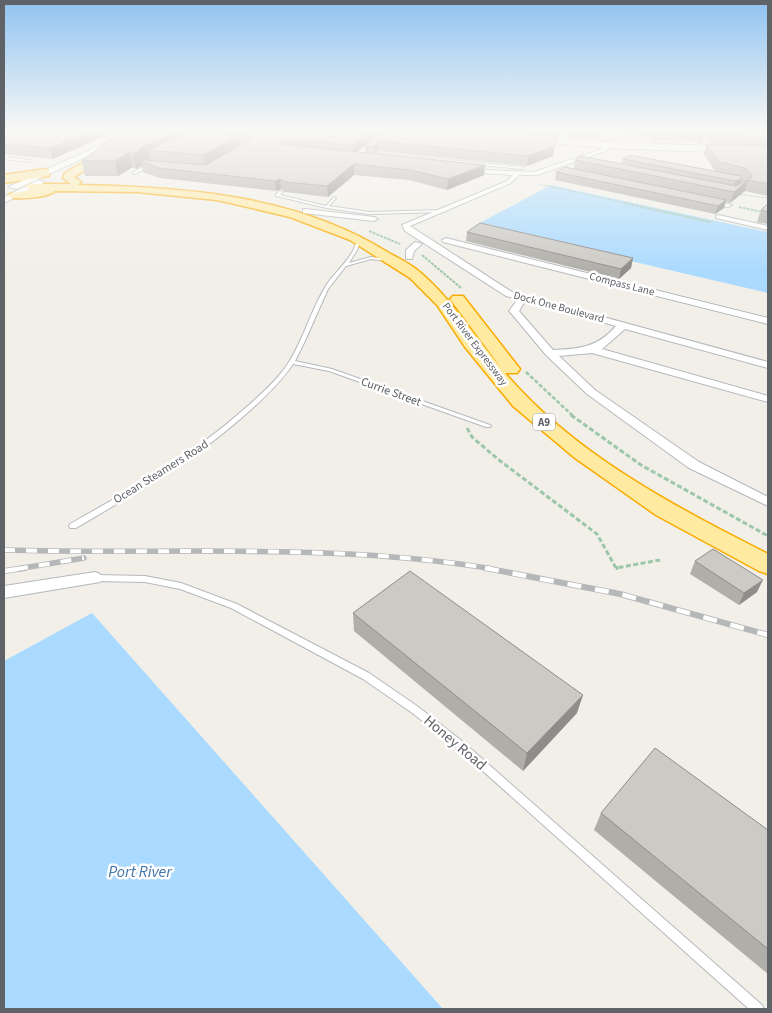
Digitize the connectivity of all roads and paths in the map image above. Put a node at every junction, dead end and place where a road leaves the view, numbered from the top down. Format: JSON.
{"nodes":[{"id":1,"x":34,"y":178,"type":"edge"},
{"id":2,"x":37,"y":178,"type":"edge"},
{"id":3,"x":68,"y":178,"type":"edge"},
{"id":4,"x":513,"y":178,"type":"edge"},
{"id":5,"x":538,"y":184,"type":"dead end"},
{"id":6,"x":75,"y":185,"type":"junction"},
{"id":7,"x":17,"y":186,"type":"edge"},
{"id":8,"x":281,"y":192,"type":"edge"},
{"id":9,"x":733,"y":193,"type":"edge"},
{"id":10,"x":334,"y":198,"type":"dead end"},
{"id":11,"x":768,"y":198,"type":"edge"},
{"id":12,"x":700,"y":199,"type":"edge"},
{"id":13,"x":307,"y":203,"type":"junction"},
{"id":14,"x":728,"y":205,"type":"joint"},
{"id":15,"x":327,"y":207,"type":"junction"},
{"id":16,"x":444,"y":211,"type":"junction"},
{"id":17,"x":762,"y":212,"type":"edge"},
{"id":18,"x":374,"y":219,"type":"dead end"},
{"id":19,"x":717,"y":220,"type":"joint"},
{"id":20,"x":768,"y":228,"type":"edge"},
{"id":21,"x":359,"y":239,"type":"junction"},
{"id":22,"x":446,"y":240,"type":"dead end"},
{"id":23,"x":475,"y":248,"type":"junction"},
{"id":24,"x":407,"y":254,"type":"junction"},
{"id":25,"x":451,"y":256,"type":"junction"},
{"id":26,"x":343,"y":265,"type":"junction"},
{"id":27,"x":523,"y":298,"type":"junction"},
{"id":28,"x":768,"y":321,"type":"edge"},
{"id":29,"x":623,"y":325,"type":"junction"},
{"id":30,"x":594,"y":350,"type":"junction"},
{"id":31,"x":550,"y":353,"type":"junction"},
{"id":32,"x":292,"y":362,"type":"junction"},
{"id":33,"x":768,"y":364,"type":"edge"},
{"id":34,"x":768,"y":399,"type":"edge"},
{"id":35,"x":461,"y":417,"type":"junction"},
{"id":36,"x":488,"y":426,"type":"dead end"},
{"id":37,"x":768,"y":502,"type":"edge"},
{"id":38,"x":73,"y":526,"type":"dead end"},
{"id":39,"x":768,"y":549,"type":"edge"},
{"id":40,"x":660,"y":560,"type":"dead end"},
{"id":41,"x":768,"y":565,"type":"edge"},
{"id":42,"x":95,"y":578,"type":"joint"},
{"id":43,"x":4,"y":592,"type":"edge"},
{"id":44,"x":758,"y":1009,"type":"edge"}],
"edges":[{"from":1,"to":7,"type":"main road"},
{"from":2,"to":7,"type":"main road"},
{"from":3,"to":6,"type":"highway"},
{"from":4,"to":16,"type":"street"},
{"from":5,"to":19,"type":"path"},
{"from":6,"to":7,"type":"highway"},
{"from":6,"to":7,"type":"highway","name":"Port River Expressway","number":"A9"},
{"from":6,"to":13,"type":"highway","name":"Port River Expressway","number":"A9"},
{"from":6,"to":21,"type":"highway","name":"Port River Expressway","number":"A9"},
{"from":8,"to":13,"type":"lane"},
{"from":9,"to":11,"type":"path"},
{"from":10,"to":15,"type":"lane"},
{"from":12,"to":14,"type":"street"},
{"from":13,"to":15,"type":"lane"},
{"from":13,"to":18,"type":"street"},
{"from":13,"to":24,"type":"highway","name":"Port River Expressway","number":"A9"},
{"from":14,"to":17,"type":"path"},
{"from":15,"to":16,"type":"lane"},
{"from":16,"to":25,"type":"street","name":"Dock One Boulevard"},
{"from":19,"to":20,"type":"street"},
{"from":21,"to":24,"type":"highway","name":"Port River Expressway","number":"A9"},
{"from":21,"to":26,"type":"lane","name":"Ocean Steamers Road"},
{"from":22,"to":23,"type":"street","name":"Compass Lane"},
{"from":23,"to":25,"type":"street"},
{"from":23,"to":28,"type":"street","name":"Compass Lane"},
{"from":24,"to":26,"type":"lane"},
{"from":24,"to":39,"type":"highway","name":"Port River Expressway","number":"A9"},
{"from":24,"to":41,"type":"highway","name":"Port River Expressway","number":"A9"},
{"from":25,"to":27,"type":"street","name":"Dock One Boulevard"},
{"from":26,"to":32,"type":"lane","name":"Ocean Steamers Road"},
{"from":27,"to":29,"type":"street","name":"Dock One Boulevard"},
{"from":27,"to":31,"type":"street"},
{"from":29,"to":30,"type":"street"},
{"from":29,"to":33,"type":"street","name":"Dock One Boulevard"},
{"from":30,"to":31,"type":"street"},
{"from":30,"to":34,"type":"street"},
{"from":31,"to":37,"type":"street"},
{"from":32,"to":35,"type":"lane","name":"Currie Street"},
{"from":32,"to":38,"type":"lane","name":"Ocean Steamers Road"},
{"from":35,"to":36,"type":"lane","name":"Currie Street"},
{"from":35,"to":40,"type":"path"},
{"from":42,"to":43,"type":"street"},
{"from":42,"to":44,"type":"lane","name":"Honey Road"}]}
